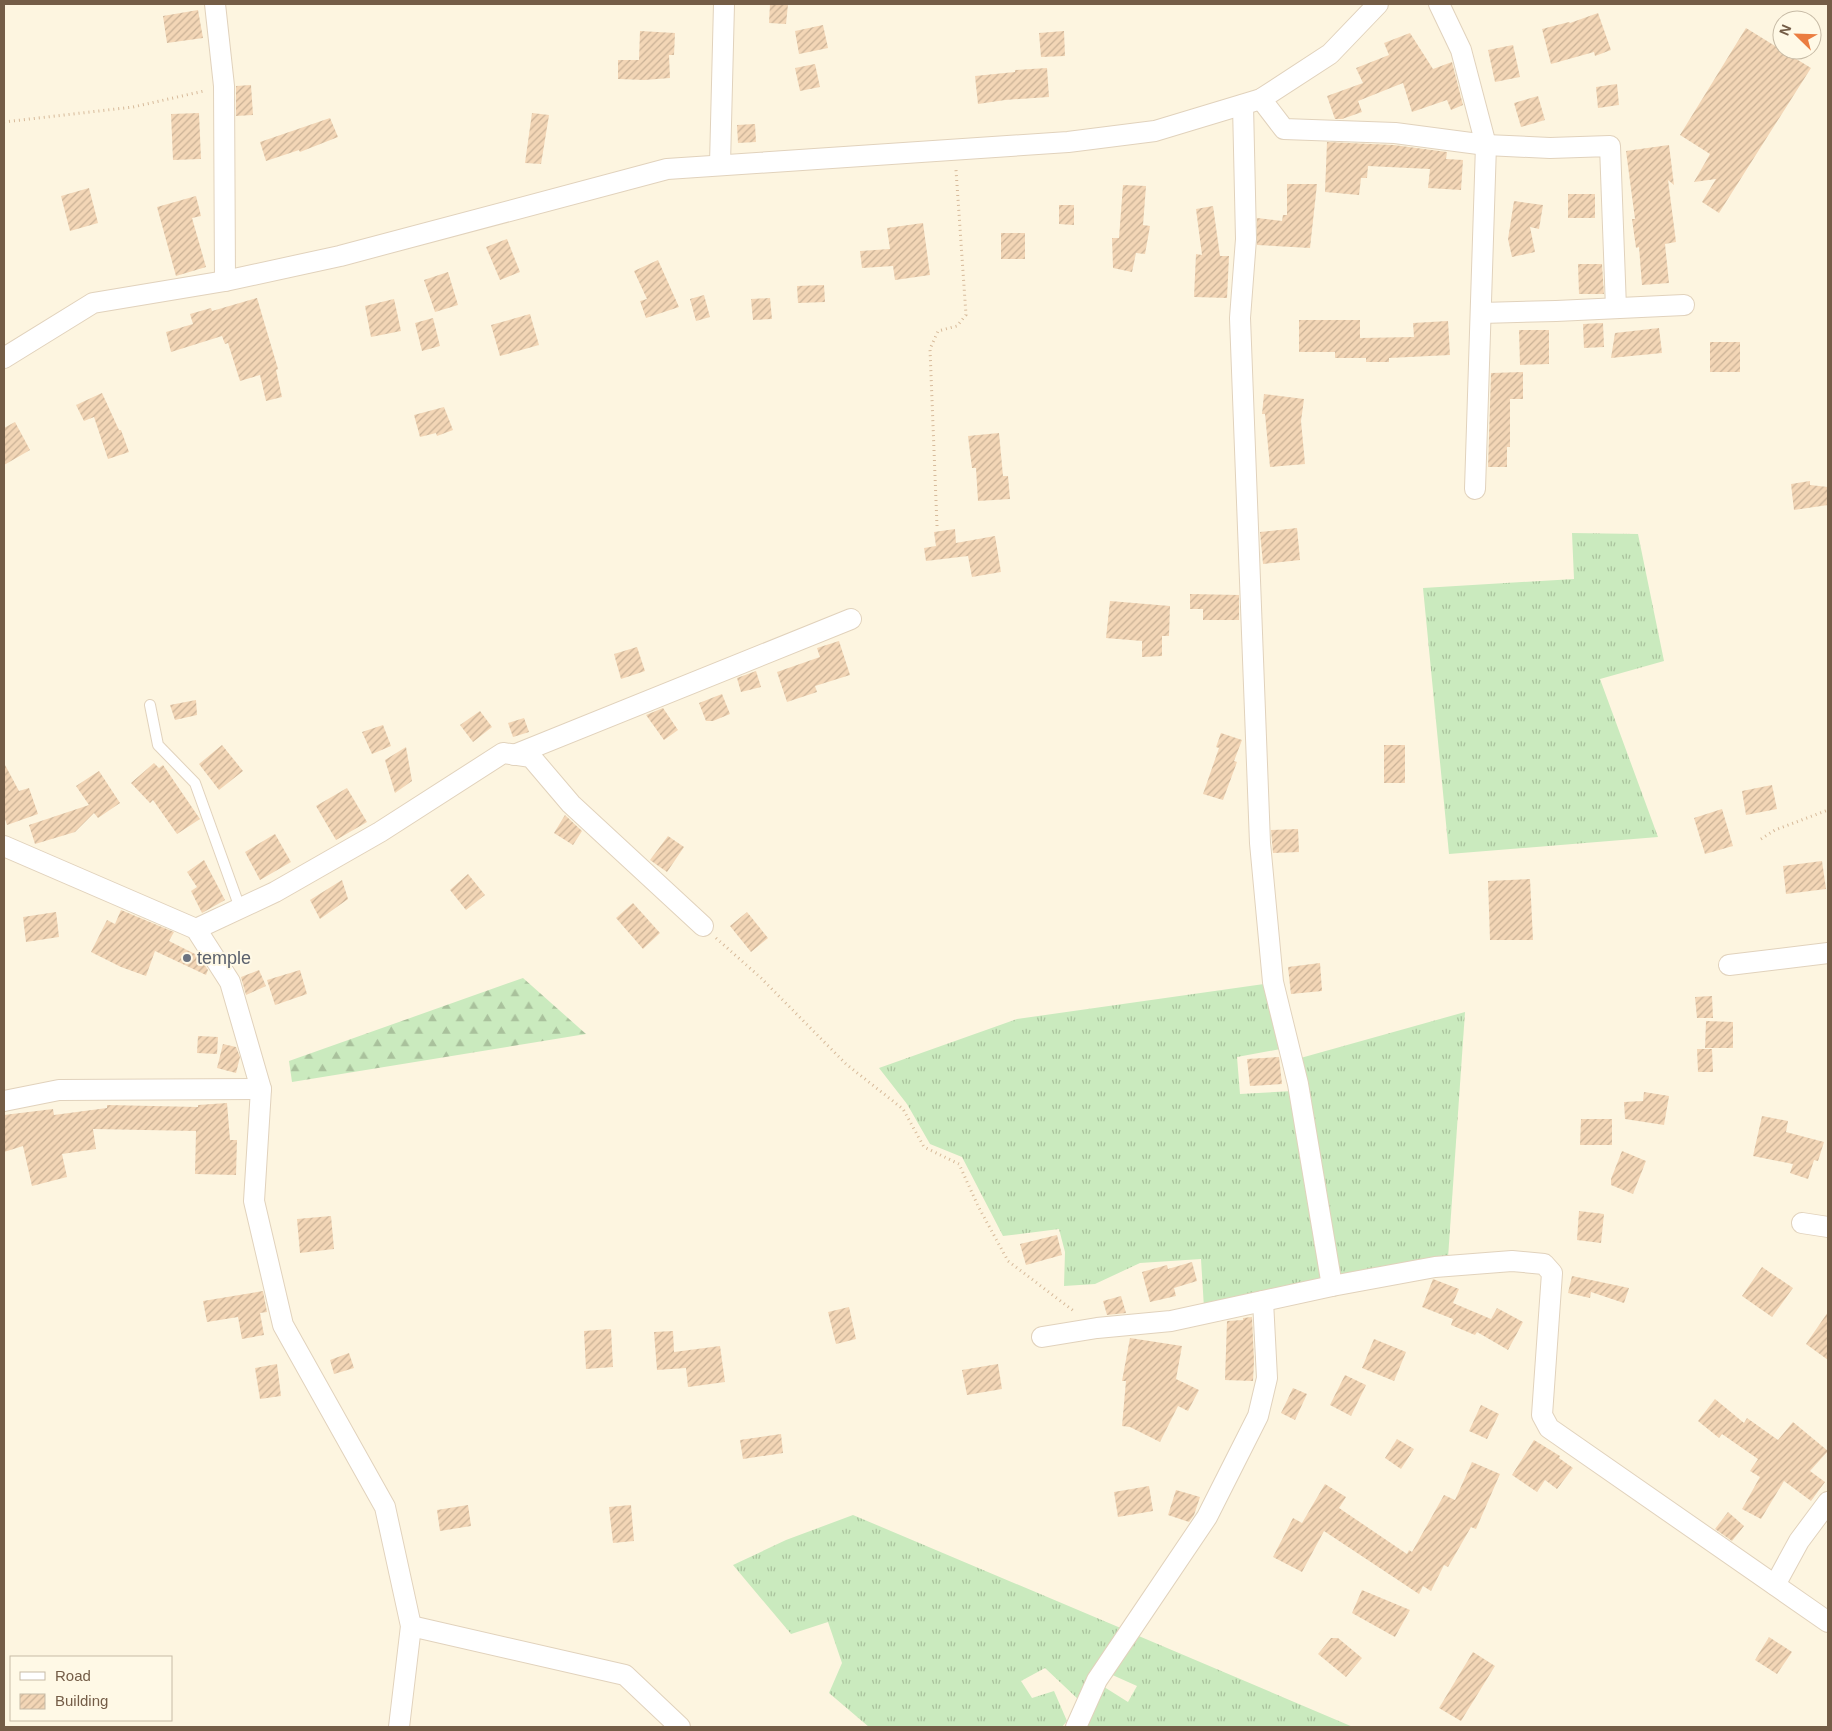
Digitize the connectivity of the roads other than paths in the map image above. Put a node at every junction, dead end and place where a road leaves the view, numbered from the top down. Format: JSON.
{"nodes":[{"id":1,"x":215,"y":4,"type":"edge"},
{"id":2,"x":724,"y":4,"type":"edge"},
{"id":3,"x":1378,"y":4,"type":"edge"},
{"id":4,"x":1439,"y":4,"type":"edge"},
{"id":5,"x":1252,"y":102,"type":"junction"},
{"id":6,"x":1486,"y":146,"type":"junction"},
{"id":7,"x":720,"y":164,"type":"junction"},
{"id":8,"x":225,"y":281,"type":"junction"},
{"id":9,"x":1684,"y":305,"type":"dead end"},
{"id":10,"x":1616,"y":308,"type":"junction"},
{"id":11,"x":1481,"y":313,"type":"junction"},
{"id":12,"x":4,"y":358,"type":"edge"},
{"id":13,"x":1475,"y":489,"type":"dead end"},
{"id":14,"x":851,"y":619,"type":"dead end"},
{"id":15,"x":150,"y":705,"type":"dead end"},
{"id":16,"x":514,"y":755,"type":"junction"},
{"id":17,"x":4,"y":846,"type":"edge"},
{"id":18,"x":240,"y":908,"type":"junction"},
{"id":19,"x":702,"y":926,"type":"road end"},
{"id":20,"x":196,"y":929,"type":"junction"},
{"id":21,"x":1828,"y":953,"type":"edge"},
{"id":22,"x":1729,"y":965,"type":"dead end"},
{"id":23,"x":261,"y":1089,"type":"junction"},
{"id":24,"x":4,"y":1101,"type":"edge"},
{"id":25,"x":1802,"y":1223,"type":"dead end"},
{"id":26,"x":1828,"y":1227,"type":"edge"},
{"id":27,"x":1332,"y":1286,"type":"junction"},
{"id":28,"x":1264,"y":1300,"type":"junction"},
{"id":29,"x":1042,"y":1337,"type":"dead end"},
{"id":30,"x":1828,"y":1502,"type":"edge"},
{"id":31,"x":1775,"y":1585,"type":"junction"},
{"id":32,"x":1828,"y":1622,"type":"edge"},
{"id":33,"x":411,"y":1626,"type":"junction"},
{"id":34,"x":399,"y":1727,"type":"edge"},
{"id":35,"x":680,"y":1727,"type":"edge"},
{"id":36,"x":1076,"y":1727,"type":"edge"}],
"edges":[{"from":1,"to":8,"type":"street"},
{"from":2,"to":7,"type":"street"},
{"from":3,"to":5,"type":"street"},
{"from":4,"to":6,"type":"street"},
{"from":5,"to":6,"type":"street"},
{"from":5,"to":7,"type":"street"},
{"from":5,"to":27,"type":"street"},
{"from":6,"to":10,"type":"street"},
{"from":6,"to":11,"type":"street"},
{"from":7,"to":8,"type":"street"},
{"from":8,"to":12,"type":"street"},
{"from":9,"to":10,"type":"street"},
{"from":10,"to":11,"type":"street"},
{"from":11,"to":13,"type":"street"},
{"from":14,"to":16,"type":"street"},
{"from":15,"to":18,"type":"lane"},
{"from":16,"to":18,"type":"street"},
{"from":16,"to":19,"type":"street"},
{"from":17,"to":20,"type":"street"},
{"from":18,"to":20,"type":"street"},
{"from":20,"to":23,"type":"street"},
{"from":21,"to":22,"type":"street"},
{"from":23,"to":24,"type":"street"},
{"from":23,"to":33,"type":"street"},
{"from":25,"to":26,"type":"street"},
{"from":27,"to":28,"type":"street"},
{"from":27,"to":31,"type":"street"},
{"from":28,"to":29,"type":"street"},
{"from":28,"to":36,"type":"street"},
{"from":30,"to":31,"type":"street"},
{"from":31,"to":32,"type":"street"},
{"from":33,"to":34,"type":"street"},
{"from":33,"to":35,"type":"street"}]}
